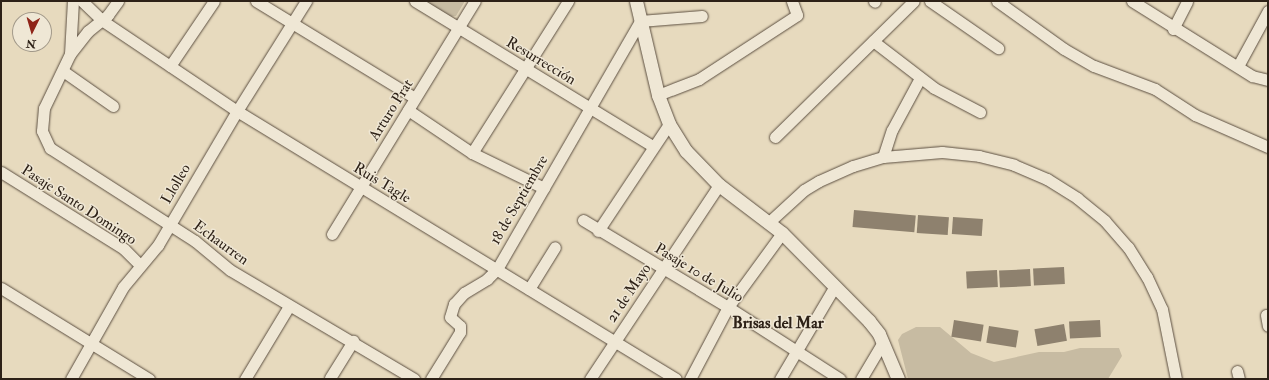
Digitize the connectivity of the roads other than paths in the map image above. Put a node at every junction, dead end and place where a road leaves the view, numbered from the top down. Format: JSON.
{"nodes":[{"id":1,"x":73,"y":1,"type":"edge"},
{"id":2,"x":82,"y":1,"type":"edge"},
{"id":3,"x":118,"y":1,"type":"edge"},
{"id":4,"x":214,"y":1,"type":"edge"},
{"id":5,"x":256,"y":1,"type":"edge"},
{"id":6,"x":306,"y":1,"type":"edge"},
{"id":7,"x":415,"y":1,"type":"edge"},
{"id":8,"x":475,"y":1,"type":"edge"},
{"id":9,"x":568,"y":1,"type":"edge"},
{"id":10,"x":635,"y":1,"type":"edge"},
{"id":11,"x":792,"y":1,"type":"edge"},
{"id":12,"x":914,"y":1,"type":"edge"},
{"id":13,"x":930,"y":1,"type":"edge"},
{"id":14,"x":997,"y":1,"type":"edge"},
{"id":15,"x":1132,"y":1,"type":"edge"},
{"id":16,"x":1187,"y":1,"type":"edge"},
{"id":17,"x":1268,"y":11,"type":"edge"},
{"id":18,"x":702,"y":16,"type":"dead end"},
{"id":19,"x":103,"y":21,"type":"junction"},
{"id":20,"x":640,"y":21,"type":"junction"},
{"id":21,"x":291,"y":24,"type":"junction"},
{"id":22,"x":459,"y":28,"type":"junction"},
{"id":23,"x":1173,"y":29,"type":"junction"},
{"id":24,"x":873,"y":41,"type":"junction"},
{"id":25,"x":998,"y":48,"type":"dead end"},
{"id":26,"x":70,"y":54,"type":"junction"},
{"id":27,"x":170,"y":66,"type":"junction"},
{"id":28,"x":1238,"y":66,"type":"junction"},
{"id":29,"x":525,"y":69,"type":"junction"},
{"id":30,"x":63,"y":71,"type":"junction"},
{"id":31,"x":920,"y":78,"type":"junction"},
{"id":32,"x":1268,"y":80,"type":"edge"},
{"id":33,"x":658,"y":95,"type":"junction"},
{"id":34,"x":415,"y":98,"type":"junction"},
{"id":35,"x":113,"y":106,"type":"dead end"},
{"id":36,"x":590,"y":108,"type":"junction"},
{"id":37,"x":237,"y":110,"type":"junction"},
{"id":38,"x":408,"y":110,"type":"junction"},
{"id":39,"x":980,"y":112,"type":"dead end"},
{"id":40,"x":669,"y":124,"type":"junction"},
{"id":41,"x":775,"y":137,"type":"dead end"},
{"id":42,"x":653,"y":146,"type":"junction"},
{"id":43,"x":1268,"y":147,"type":"edge"},
{"id":44,"x":472,"y":153,"type":"junction"},
{"id":45,"x":883,"y":157,"type":"junction"},
{"id":46,"x":1,"y":172,"type":"edge"},
{"id":47,"x":719,"y":184,"type":"junction"},
{"id":48,"x":360,"y":188,"type":"junction"},
{"id":49,"x":544,"y":188,"type":"junction"},
{"id":50,"x":583,"y":220,"type":"dead end"},
{"id":51,"x":768,"y":223,"type":"junction"},
{"id":52,"x":169,"y":225,"type":"junction"},
{"id":53,"x":598,"y":231,"type":"junction"},
{"id":54,"x":782,"y":233,"type":"junction"},
{"id":55,"x":332,"y":234,"type":"dead end"},
{"id":56,"x":554,"y":247,"type":"dead end"},
{"id":57,"x":139,"y":264,"type":"junction"},
{"id":58,"x":664,"y":268,"type":"junction"},
{"id":59,"x":497,"y":269,"type":"junction"},
{"id":60,"x":835,"y":286,"type":"junction"},
{"id":61,"x":1,"y":288,"type":"edge"},
{"id":62,"x":529,"y":289,"type":"junction"},
{"id":63,"x":290,"y":306,"type":"junction"},
{"id":64,"x":728,"y":307,"type":"junction"},
{"id":65,"x":1266,"y":315,"type":"dead end"},
{"id":66,"x":1268,"y":326,"type":"edge"},
{"id":67,"x":353,"y":341,"type":"junction"},
{"id":68,"x":614,"y":342,"type":"junction"},
{"id":69,"x":883,"y":342,"type":"junction"},
{"id":70,"x":93,"y":345,"type":"junction"},
{"id":71,"x":794,"y":352,"type":"junction"},
{"id":72,"x":330,"y":378,"type":"edge"},
{"id":73,"x":71,"y":379,"type":"edge"},
{"id":74,"x":149,"y":379,"type":"edge"},
{"id":75,"x":245,"y":379,"type":"edge"},
{"id":76,"x":414,"y":379,"type":"edge"},
{"id":77,"x":431,"y":379,"type":"edge"},
{"id":78,"x":590,"y":379,"type":"edge"},
{"id":79,"x":676,"y":379,"type":"edge"},
{"id":80,"x":690,"y":379,"type":"edge"},
{"id":81,"x":780,"y":379,"type":"edge"},
{"id":82,"x":840,"y":379,"type":"edge"},
{"id":83,"x":861,"y":379,"type":"edge"},
{"id":84,"x":898,"y":379,"type":"edge"},
{"id":85,"x":1176,"y":379,"type":"edge"}],
"edges":[{"from":1,"to":26,"type":"street"},
{"from":2,"to":19,"type":"street","name":"Ruis Tagle"},
{"from":3,"to":19,"type":"street"},
{"from":4,"to":27,"type":"street"},
{"from":5,"to":21,"type":"street"},
{"from":6,"to":21,"type":"street","name":"Llolleo"},
{"from":7,"to":22,"type":"street","name":"Resurrección"},
{"from":8,"to":22,"type":"street","name":"Arturo Prat"},
{"from":9,"to":29,"type":"street"},
{"from":10,"to":20,"type":"street"},
{"from":11,"to":33,"type":"street"},
{"from":12,"to":24,"type":"street"},
{"from":13,"to":25,"type":"street"},
{"from":14,"to":43,"type":"street"},
{"from":15,"to":23,"type":"street"},
{"from":16,"to":23,"type":"street"},
{"from":17,"to":28,"type":"street"},
{"from":18,"to":20,"type":"street"},
{"from":19,"to":26,"type":"street"},
{"from":19,"to":27,"type":"street","name":"Ruis Tagle"},
{"from":20,"to":33,"type":"street"},
{"from":20,"to":36,"type":"street","name":"18 de Septiembre"},
{"from":21,"to":34,"type":"street"},
{"from":21,"to":37,"type":"street","name":"Llolleo"},
{"from":22,"to":29,"type":"street","name":"Resurrección"},
{"from":22,"to":34,"type":"street","name":"Arturo Prat"},
{"from":23,"to":28,"type":"street"},
{"from":24,"to":31,"type":"street"},
{"from":24,"to":41,"type":"street"},
{"from":26,"to":30,"type":"street"},
{"from":27,"to":37,"type":"street","name":"Ruis Tagle"},
{"from":28,"to":32,"type":"street"},
{"from":29,"to":36,"type":"street","name":"Resurrección"},
{"from":29,"to":44,"type":"street"},
{"from":30,"to":35,"type":"street"},
{"from":30,"to":52,"type":"street","name":"Echaurren"},
{"from":31,"to":39,"type":"street"},
{"from":31,"to":45,"type":"street"},
{"from":33,"to":40,"type":"street"},
{"from":34,"to":38,"type":"street","name":"Arturo Prat"},
{"from":36,"to":42,"type":"street","name":"Resurrección"},
{"from":36,"to":49,"type":"street","name":"18 de Septiembre"},
{"from":37,"to":48,"type":"street","name":"Ruis Tagle"},
{"from":37,"to":52,"type":"street","name":"Llolleo"},
{"from":38,"to":44,"type":"street"},
{"from":38,"to":48,"type":"street","name":"Arturo Prat"},
{"from":40,"to":42,"type":"street"},
{"from":40,"to":47,"type":"street"},
{"from":42,"to":53,"type":"street"},
{"from":44,"to":49,"type":"street"},
{"from":45,"to":51,"type":"street"},
{"from":45,"to":85,"type":"street"},
{"from":46,"to":57,"type":"street","name":"Pasaje Santo Domingo"},
{"from":47,"to":51,"type":"street"},
{"from":47,"to":58,"type":"street","name":"21 de Mayo"},
{"from":48,"to":55,"type":"street","name":"Arturo Prat"},
{"from":48,"to":59,"type":"street","name":"Ruis Tagle"},
{"from":49,"to":59,"type":"street","name":"18 de Septiembre"},
{"from":50,"to":53,"type":"street","name":"Pasaje 10 de Julio"},
{"from":51,"to":54,"type":"street"},
{"from":52,"to":57,"type":"street","name":"Llolleo"},
{"from":52,"to":63,"type":"street","name":"Echaurren"},
{"from":53,"to":58,"type":"street","name":"Pasaje 10 de Julio"},
{"from":54,"to":60,"type":"street"},
{"from":54,"to":64,"type":"street"},
{"from":56,"to":62,"type":"street"},
{"from":57,"to":70,"type":"street","name":"Llolleo"},
{"from":58,"to":64,"type":"street","name":"Pasaje 10 de Julio"},
{"from":58,"to":68,"type":"street","name":"21 de Mayo"},
{"from":59,"to":62,"type":"street","name":"Ruis Tagle"},
{"from":59,"to":77,"type":"street","name":"18 de Septiembre"},
{"from":60,"to":69,"type":"street"},
{"from":60,"to":71,"type":"street"},
{"from":61,"to":70,"type":"street"},
{"from":62,"to":68,"type":"street","name":"Ruis Tagle"},
{"from":63,"to":67,"type":"street","name":"Echaurren"},
{"from":63,"to":75,"type":"street"},
{"from":64,"to":71,"type":"street","name":"Pasaje 10 de Julio"},
{"from":64,"to":80,"type":"street"},
{"from":65,"to":66,"type":"street"},
{"from":67,"to":72,"type":"street"},
{"from":67,"to":76,"type":"street","name":"Echaurren"},
{"from":68,"to":78,"type":"street","name":"21 de Mayo"},
{"from":68,"to":79,"type":"street","name":"Ruis Tagle"},
{"from":69,"to":83,"type":"street"},
{"from":69,"to":84,"type":"street"},
{"from":70,"to":73,"type":"street","name":"Llolleo"},
{"from":70,"to":74,"type":"street"},
{"from":71,"to":81,"type":"street"},
{"from":71,"to":82,"type":"street","name":"Pasaje 10 de Julio"}]}
